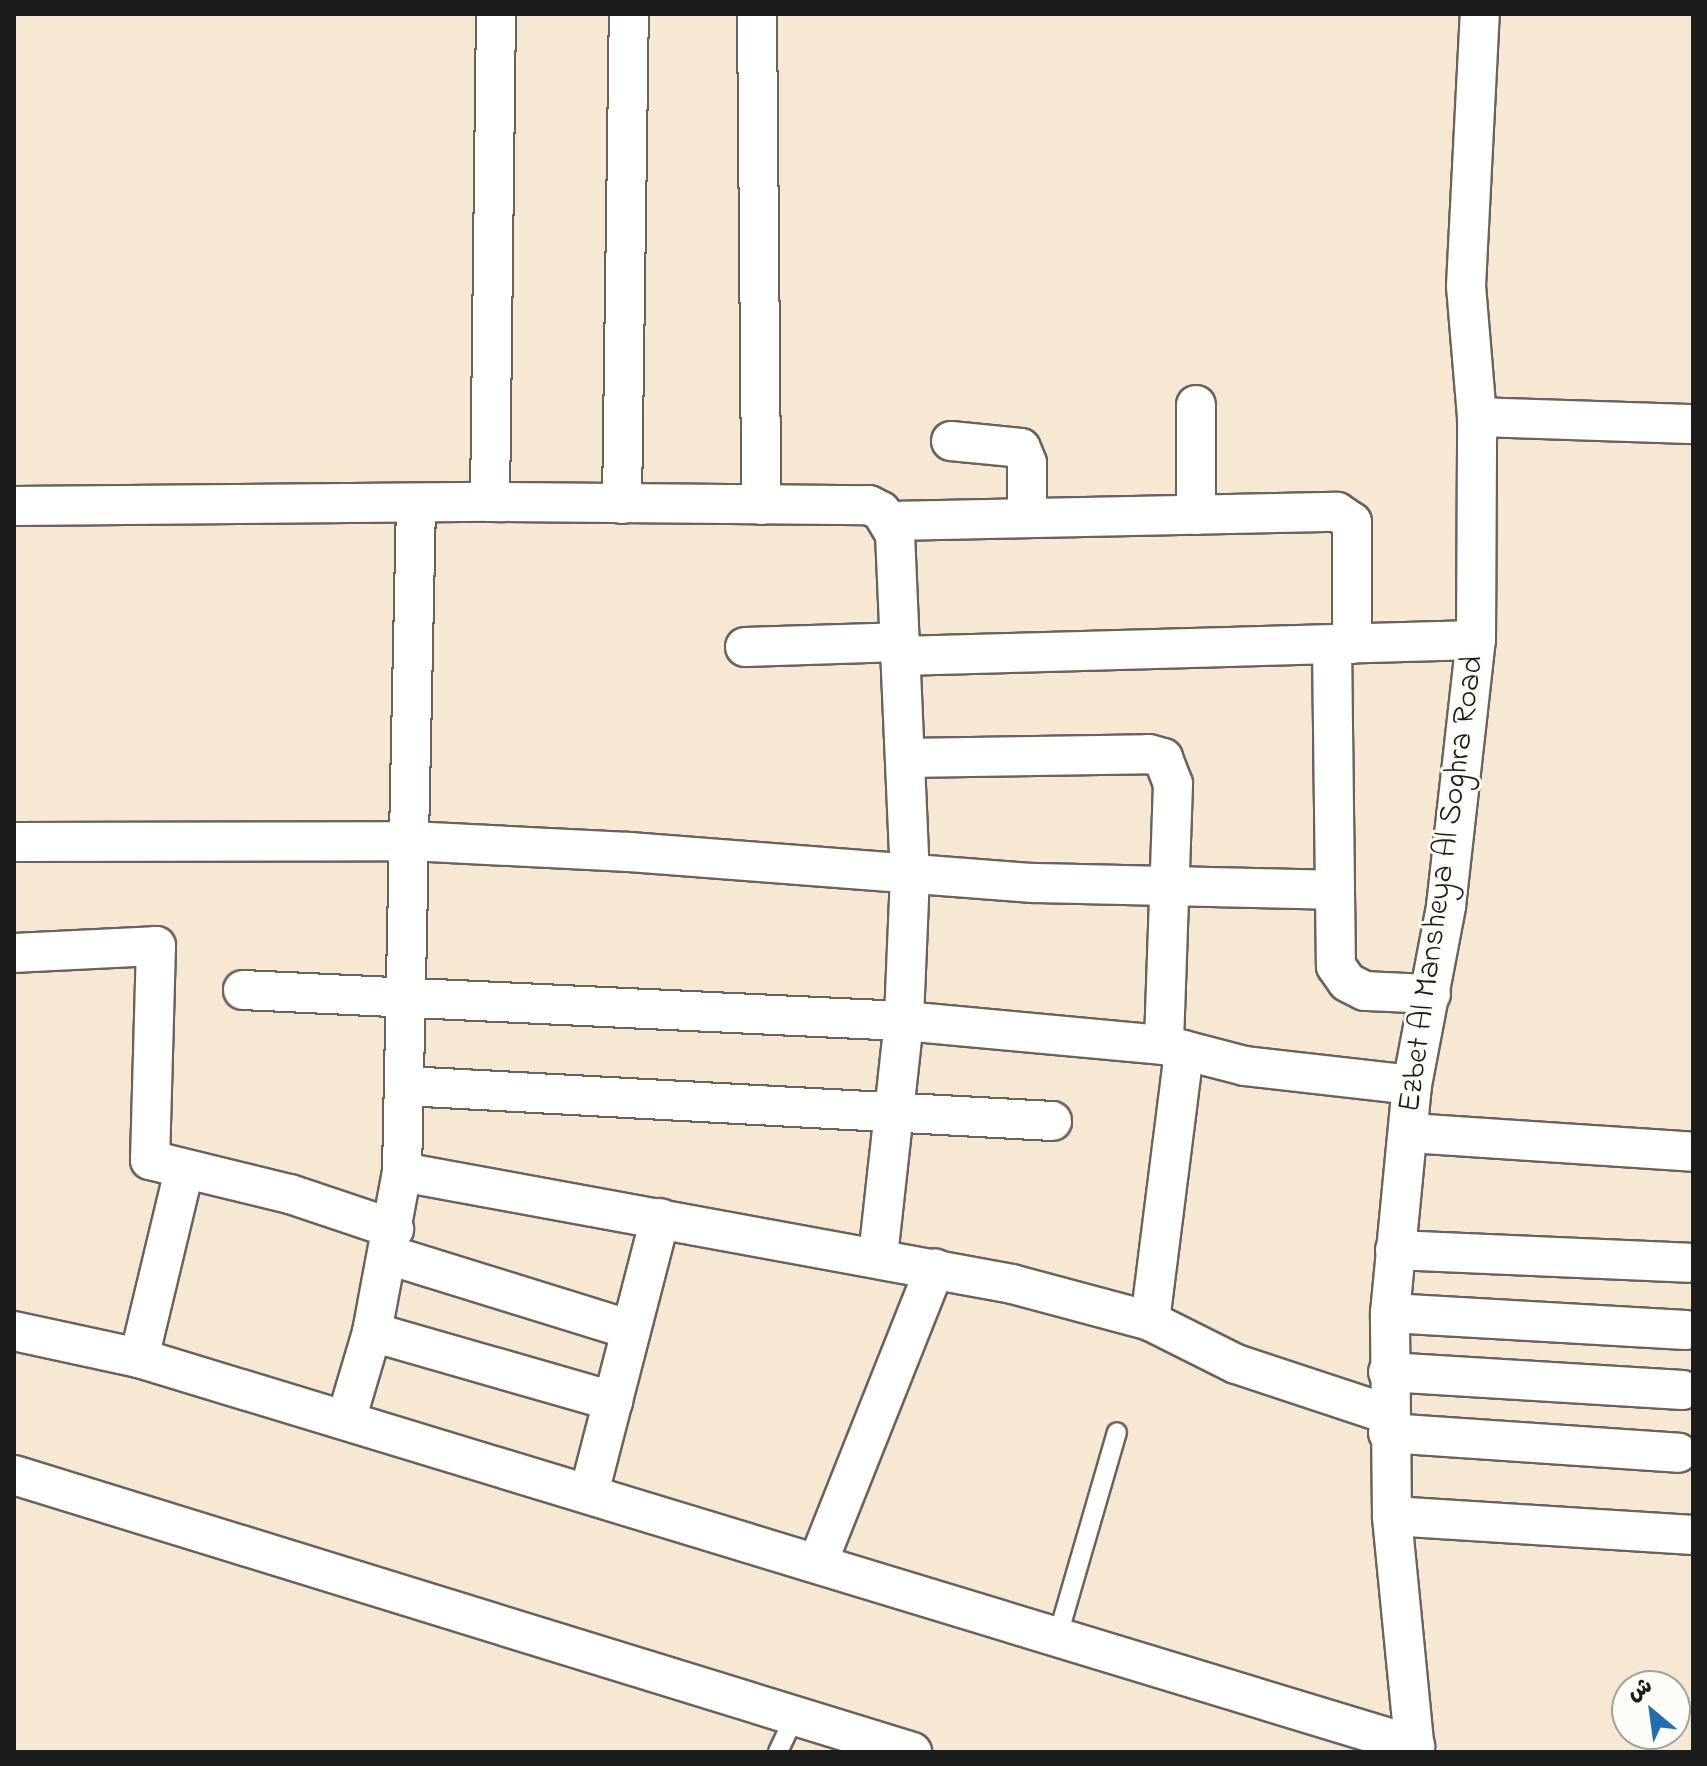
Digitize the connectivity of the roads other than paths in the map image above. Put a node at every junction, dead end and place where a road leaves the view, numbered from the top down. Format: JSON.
{"nodes":[{"id":1,"x":496,"y":14,"type":"edge"},
{"id":2,"x":629,"y":14,"type":"edge"},
{"id":3,"x":757,"y":14,"type":"edge"},
{"id":4,"x":1480,"y":14,"type":"edge"},
{"id":5,"x":1196,"y":405,"type":"dead end"},
{"id":6,"x":1477,"y":417,"type":"junction"},
{"id":7,"x":1693,"y":424,"type":"edge"},
{"id":8,"x":951,"y":441,"type":"dead end"},
{"id":9,"x":490,"y":502,"type":"junction"},
{"id":10,"x":416,"y":503,"type":"junction"},
{"id":11,"x":622,"y":504,"type":"junction"},
{"id":12,"x":761,"y":505,"type":"junction"},
{"id":13,"x":14,"y":506,"type":"edge"},
{"id":14,"x":1196,"y":515,"type":"junction"},
{"id":15,"x":1027,"y":518,"type":"junction"},
{"id":16,"x":891,"y":521,"type":"junction"},
{"id":17,"x":1476,"y":640,"type":"junction"},
{"id":18,"x":1342,"y":644,"type":"junction"},
{"id":19,"x":745,"y":647,"type":"dead end"},
{"id":20,"x":900,"y":649,"type":"junction"},
{"id":21,"x":905,"y":758,"type":"junction"},
{"id":22,"x":410,"y":841,"type":"junction"},
{"id":23,"x":14,"y":842,"type":"edge"},
{"id":24,"x":910,"y":875,"type":"junction"},
{"id":25,"x":1170,"y":886,"type":"junction"},
{"id":26,"x":1333,"y":890,"type":"junction"},
{"id":27,"x":14,"y":953,"type":"edge"},
{"id":28,"x":243,"y":990,"type":"dead end"},
{"id":29,"x":1431,"y":994,"type":"junction"},
{"id":30,"x":407,"y":998,"type":"junction"},
{"id":31,"x":904,"y":1021,"type":"junction"},
{"id":32,"x":1174,"y":1048,"type":"junction"},
{"id":33,"x":1412,"y":1085,"type":"junction"},
{"id":34,"x":406,"y":1086,"type":"junction"},
{"id":35,"x":894,"y":1113,"type":"junction"},
{"id":36,"x":1052,"y":1121,"type":"dead end"},
{"id":37,"x":1410,"y":1133,"type":"junction"},
{"id":38,"x":1693,"y":1152,"type":"edge"},
{"id":39,"x":184,"y":1170,"type":"junction"},
{"id":40,"x":402,"y":1172,"type":"junction"},
{"id":41,"x":660,"y":1218,"type":"junction"},
{"id":42,"x":392,"y":1242,"type":"junction"},
{"id":43,"x":1395,"y":1250,"type":"junction"},
{"id":44,"x":878,"y":1257,"type":"junction"},
{"id":45,"x":1689,"y":1263,"type":"dead end"},
{"id":46,"x":935,"y":1268,"type":"junction"},
{"id":47,"x":1390,"y":1313,"type":"junction"},
{"id":48,"x":1150,"y":1321,"type":"junction"},
{"id":49,"x":631,"y":1330,"type":"junction"},
{"id":50,"x":1686,"y":1330,"type":"dead end"},
{"id":51,"x":14,"y":1331,"type":"edge"},
{"id":52,"x":372,"y":1332,"type":"junction"},
{"id":53,"x":139,"y":1358,"type":"junction"},
{"id":54,"x":1388,"y":1372,"type":"junction"},
{"id":55,"x":1682,"y":1390,"type":"dead end"},
{"id":56,"x":613,"y":1401,"type":"junction"},
{"id":57,"x":346,"y":1420,"type":"junction"},
{"id":58,"x":1388,"y":1424,"type":"junction"},
{"id":59,"x":1117,"y":1432,"type":"dead end"},
{"id":60,"x":1678,"y":1453,"type":"dead end"},
{"id":61,"x":14,"y":1475,"type":"edge"},
{"id":62,"x":589,"y":1493,"type":"junction"},
{"id":63,"x":1392,"y":1516,"type":"junction"},
{"id":64,"x":1693,"y":1535,"type":"edge"},
{"id":65,"x":818,"y":1562,"type":"junction"},
{"id":66,"x":1058,"y":1635,"type":"junction"},
{"id":67,"x":794,"y":1718,"type":"junction"},
{"id":68,"x":1415,"y":1749,"type":"edge"},
{"id":69,"x":778,"y":1752,"type":"edge"},
{"id":70,"x":912,"y":1752,"type":"edge"}],
"edges":[{"from":1,"to":9,"type":"street"},
{"from":2,"to":11,"type":"street"},
{"from":3,"to":12,"type":"street"},
{"from":4,"to":6,"type":"street","name":"Ezbet Al Mansheya Al Soghra Road"},
{"from":5,"to":14,"type":"street"},
{"from":6,"to":7,"type":"street"},
{"from":6,"to":17,"type":"street","name":"Ezbet Al Mansheya Al Soghra Road"},
{"from":8,"to":15,"type":"street"},
{"from":9,"to":10,"type":"street"},
{"from":9,"to":11,"type":"street"},
{"from":10,"to":13,"type":"street"},
{"from":10,"to":22,"type":"street"},
{"from":11,"to":12,"type":"street"},
{"from":12,"to":16,"type":"street"},
{"from":14,"to":15,"type":"street"},
{"from":14,"to":18,"type":"street"},
{"from":15,"to":16,"type":"street"},
{"from":16,"to":20,"type":"street"},
{"from":17,"to":18,"type":"street"},
{"from":17,"to":29,"type":"street","name":"Ezbet Al Mansheya Al Soghra Road"},
{"from":18,"to":20,"type":"street"},
{"from":18,"to":26,"type":"street"},
{"from":19,"to":20,"type":"street"},
{"from":20,"to":21,"type":"street"},
{"from":21,"to":24,"type":"street"},
{"from":21,"to":25,"type":"street"},
{"from":22,"to":23,"type":"street"},
{"from":22,"to":24,"type":"street"},
{"from":22,"to":30,"type":"street"},
{"from":24,"to":25,"type":"street"},
{"from":24,"to":31,"type":"street"},
{"from":25,"to":26,"type":"street"},
{"from":25,"to":32,"type":"street"},
{"from":26,"to":29,"type":"street"},
{"from":27,"to":39,"type":"street"},
{"from":28,"to":30,"type":"street"},
{"from":29,"to":33,"type":"street","name":"Ezbet Al Mansheya Al Soghra Road"},
{"from":30,"to":31,"type":"street"},
{"from":30,"to":34,"type":"street"},
{"from":31,"to":32,"type":"street"},
{"from":31,"to":35,"type":"street"},
{"from":32,"to":33,"type":"street"},
{"from":32,"to":48,"type":"street"},
{"from":33,"to":37,"type":"street","name":"Ezbet Al Mansheya Al Soghra Road"},
{"from":34,"to":35,"type":"street"},
{"from":34,"to":40,"type":"street"},
{"from":35,"to":36,"type":"street"},
{"from":35,"to":44,"type":"street"},
{"from":37,"to":38,"type":"street"},
{"from":37,"to":43,"type":"street","name":"Ezbet Al Mansheya Al Soghra Road"},
{"from":39,"to":42,"type":"street"},
{"from":39,"to":53,"type":"street"},
{"from":40,"to":41,"type":"street"},
{"from":40,"to":42,"type":"street"},
{"from":41,"to":44,"type":"street"},
{"from":41,"to":49,"type":"street"},
{"from":42,"to":49,"type":"street"},
{"from":42,"to":52,"type":"street"},
{"from":43,"to":45,"type":"street"},
{"from":43,"to":47,"type":"street","name":"Ezbet Al Mansheya Al Soghra Road"},
{"from":44,"to":46,"type":"street"},
{"from":46,"to":48,"type":"street"},
{"from":46,"to":65,"type":"street"},
{"from":47,"to":50,"type":"street"},
{"from":47,"to":54,"type":"street","name":"Ezbet Al Mansheya Al Soghra Road"},
{"from":48,"to":58,"type":"street"},
{"from":49,"to":56,"type":"street"},
{"from":51,"to":53,"type":"street"},
{"from":52,"to":56,"type":"street"},
{"from":52,"to":57,"type":"street"},
{"from":53,"to":57,"type":"street"},
{"from":54,"to":55,"type":"street"},
{"from":54,"to":58,"type":"street","name":"Ezbet Al Mansheya Al Soghra Road"},
{"from":56,"to":62,"type":"street"},
{"from":57,"to":62,"type":"street"},
{"from":58,"to":60,"type":"street"},
{"from":58,"to":63,"type":"street","name":"Ezbet Al Mansheya Al Soghra Road"},
{"from":59,"to":66,"type":"lane"},
{"from":61,"to":67,"type":"street"},
{"from":62,"to":65,"type":"street"},
{"from":63,"to":64,"type":"street"},
{"from":63,"to":68,"type":"street","name":"Ezbet Al Mansheya Al Soghra Road"},
{"from":65,"to":66,"type":"street"},
{"from":66,"to":68,"type":"street"},
{"from":67,"to":69,"type":"lane"},
{"from":67,"to":70,"type":"street"}]}
